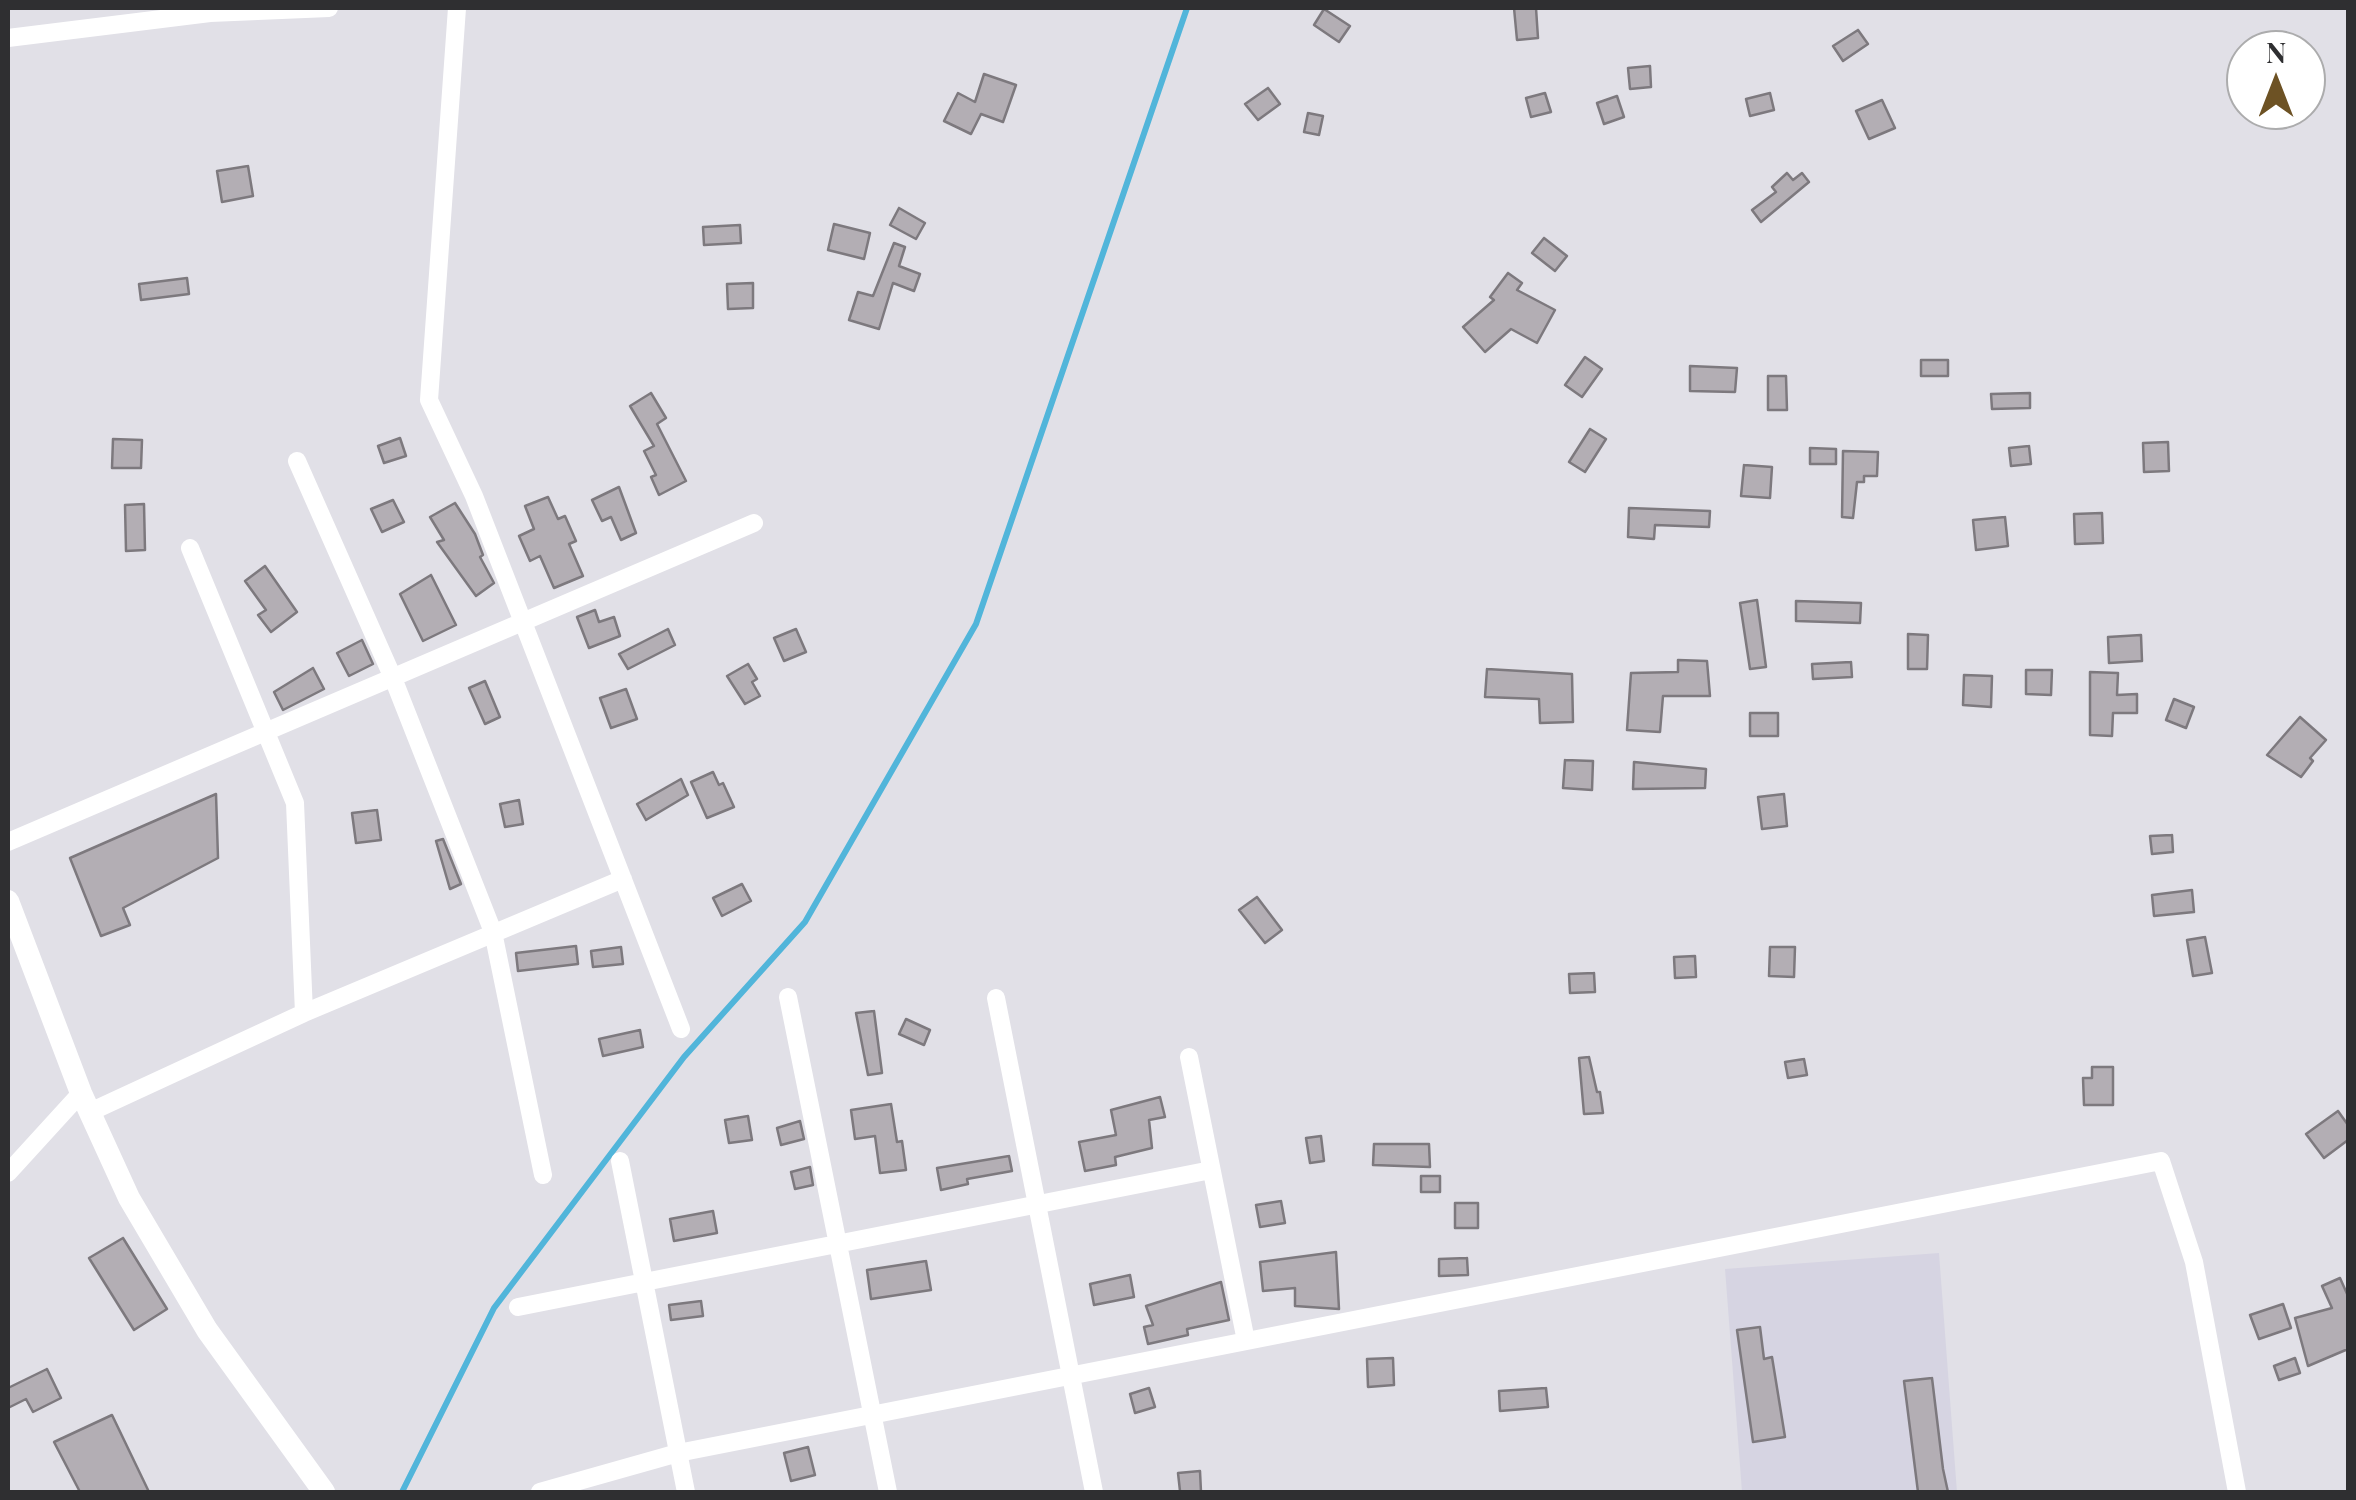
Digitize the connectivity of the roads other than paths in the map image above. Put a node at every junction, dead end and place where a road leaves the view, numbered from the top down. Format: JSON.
{"nodes":[{"id":1,"x":329,"y":8,"type":"edge"},
{"id":2,"x":458,"y":8,"type":"edge"},
{"id":3,"x":8,"y":38,"type":"edge"},
{"id":4,"x":297,"y":461,"type":"dead end"},
{"id":5,"x":754,"y":523,"type":"dead end"},
{"id":6,"x":190,"y":548,"type":"dead end"},
{"id":7,"x":523,"y":622,"type":"junction"},
{"id":8,"x":393,"y":678,"type":"junction"},
{"id":9,"x":266,"y":732,"type":"junction"},
{"id":10,"x":8,"y":842,"type":"edge"},
{"id":11,"x":623,"y":880,"type":"junction"},
{"id":12,"x":8,"y":901,"type":"edge"},
{"id":13,"x":12,"y":926,"type":"edge"},
{"id":14,"x":493,"y":932,"type":"junction"},
{"id":15,"x":788,"y":997,"type":"dead end"},
{"id":16,"x":996,"y":998,"type":"dead end"},
{"id":17,"x":304,"y":1013,"type":"junction"},
{"id":18,"x":681,"y":1028,"type":"dead end"},
{"id":19,"x":1189,"y":1057,"type":"dead end"},
{"id":20,"x":86,"y":1102,"type":"junction"},
{"id":21,"x":620,"y":1161,"type":"dead end"},
{"id":22,"x":1211,"y":1170,"type":"junction"},
{"id":23,"x":8,"y":1174,"type":"edge"},
{"id":24,"x":543,"y":1175,"type":"dead end"},
{"id":25,"x":1037,"y":1204,"type":"junction"},
{"id":26,"x":838,"y":1244,"type":"junction"},
{"id":27,"x":644,"y":1282,"type":"junction"},
{"id":28,"x":518,"y":1306,"type":"dead end"},
{"id":29,"x":1246,"y":1341,"type":"junction"},
{"id":30,"x":1071,"y":1376,"type":"junction"},
{"id":31,"x":872,"y":1415,"type":"junction"},
{"id":32,"x":678,"y":1453,"type":"junction"},
{"id":33,"x":324,"y":1492,"type":"edge"},
{"id":34,"x":540,"y":1492,"type":"edge"},
{"id":35,"x":686,"y":1492,"type":"edge"},
{"id":36,"x":888,"y":1492,"type":"edge"},
{"id":37,"x":1094,"y":1492,"type":"edge"},
{"id":38,"x":2237,"y":1492,"type":"edge"}],
"edges":[{"from":1,"to":3,"type":"street"},
{"from":2,"to":7,"type":"street"},
{"from":4,"to":8,"type":"street"},
{"from":5,"to":7,"type":"street"},
{"from":6,"to":9,"type":"street"},
{"from":7,"to":8,"type":"street"},
{"from":7,"to":11,"type":"street"},
{"from":8,"to":9,"type":"street"},
{"from":8,"to":14,"type":"street"},
{"from":9,"to":10,"type":"street"},
{"from":9,"to":17,"type":"street"},
{"from":11,"to":14,"type":"street"},
{"from":11,"to":18,"type":"street"},
{"from":12,"to":13,"type":"main road"},
{"from":13,"to":20,"type":"main road"},
{"from":14,"to":17,"type":"street"},
{"from":14,"to":24,"type":"street"},
{"from":15,"to":26,"type":"street"},
{"from":16,"to":25,"type":"street"},
{"from":17,"to":20,"type":"street"},
{"from":19,"to":22,"type":"street"},
{"from":20,"to":23,"type":"street"},
{"from":20,"to":33,"type":"main road"},
{"from":21,"to":27,"type":"street"},
{"from":22,"to":25,"type":"street"},
{"from":22,"to":29,"type":"street"},
{"from":25,"to":26,"type":"street"},
{"from":25,"to":30,"type":"street"},
{"from":26,"to":27,"type":"street"},
{"from":26,"to":31,"type":"street"},
{"from":27,"to":28,"type":"street"},
{"from":27,"to":32,"type":"street"},
{"from":29,"to":30,"type":"street"},
{"from":29,"to":38,"type":"street"},
{"from":30,"to":31,"type":"street"},
{"from":30,"to":37,"type":"street"},
{"from":31,"to":32,"type":"street"},
{"from":31,"to":36,"type":"street"},
{"from":32,"to":34,"type":"street"},
{"from":32,"to":35,"type":"street"}]}
